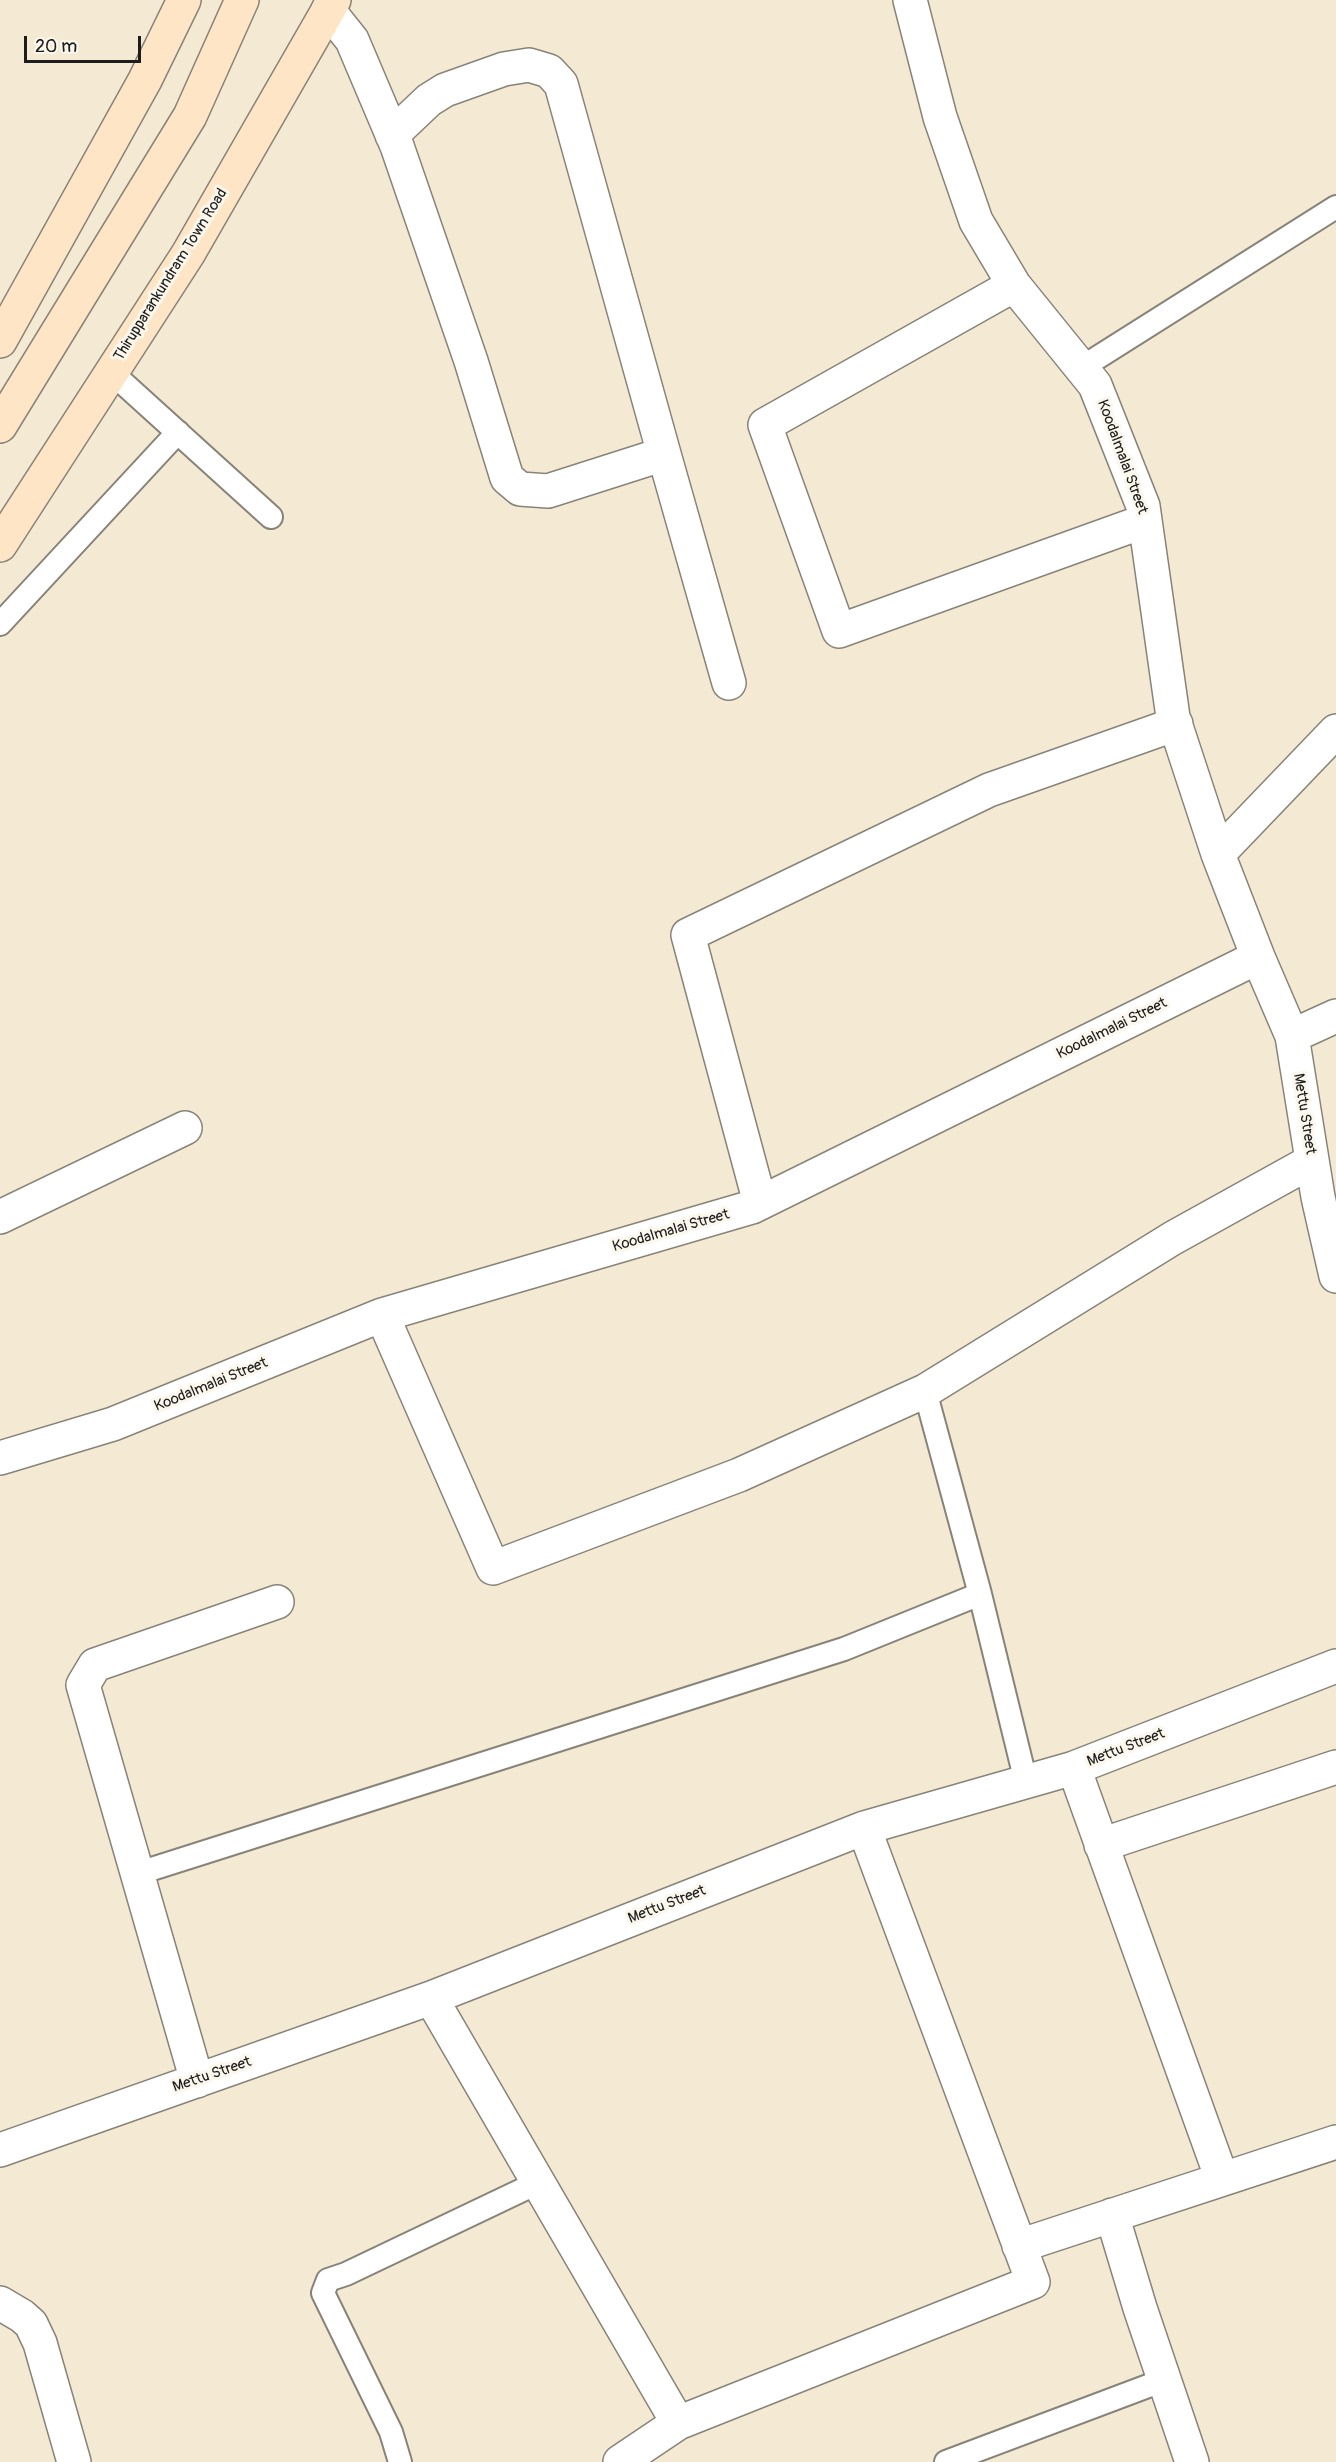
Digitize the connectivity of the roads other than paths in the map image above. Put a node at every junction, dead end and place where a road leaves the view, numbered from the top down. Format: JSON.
{"nodes":[{"id":1,"x":184,"y":0,"type":"edge"},
{"id":2,"x":242,"y":0,"type":"edge"},
{"id":3,"x":910,"y":0,"type":"edge"},
{"id":4,"x":331,"y":5,"type":"edge"},
{"id":5,"x":392,"y":135,"type":"junction"},
{"id":6,"x":1336,"y":207,"type":"edge"},
{"id":7,"x":1014,"y":285,"type":"junction"},
{"id":8,"x":0,"y":341,"type":"edge"},
{"id":9,"x":1081,"y":368,"type":"junction"},
{"id":10,"x":111,"y":372,"type":"junction"},
{"id":11,"x":0,"y":426,"type":"edge"},
{"id":12,"x":178,"y":432,"type":"junction"},
{"id":13,"x":663,"y":454,"type":"junction"},
{"id":14,"x":271,"y":517,"type":"dead end"},
{"id":15,"x":1145,"y":521,"type":"junction"},
{"id":16,"x":0,"y":545,"type":"edge"},
{"id":17,"x":0,"y":624,"type":"edge"},
{"id":18,"x":729,"y":683,"type":"dead end"},
{"id":19,"x":1176,"y":724,"type":"junction"},
{"id":20,"x":1336,"y":732,"type":"edge"},
{"id":21,"x":1218,"y":854,"type":"junction"},
{"id":22,"x":1258,"y":957,"type":"junction"},
{"id":23,"x":1336,"y":1016,"type":"edge"},
{"id":24,"x":1292,"y":1036,"type":"junction"},
{"id":25,"x":185,"y":1128,"type":"dead end"},
{"id":26,"x":1312,"y":1161,"type":"junction"},
{"id":27,"x":760,"y":1203,"type":"junction"},
{"id":28,"x":0,"y":1217,"type":"edge"},
{"id":29,"x":1336,"y":1276,"type":"edge"},
{"id":30,"x":382,"y":1315,"type":"junction"},
{"id":31,"x":925,"y":1391,"type":"junction"},
{"id":32,"x":0,"y":1458,"type":"edge"},
{"id":33,"x":980,"y":1594,"type":"junction"},
{"id":34,"x":277,"y":1602,"type":"dead end"},
{"id":35,"x":1336,"y":1666,"type":"edge"},
{"id":36,"x":1336,"y":1767,"type":"edge"},
{"id":37,"x":1074,"y":1768,"type":"junction"},
{"id":38,"x":1026,"y":1782,"type":"junction"},
{"id":39,"x":864,"y":1828,"type":"junction"},
{"id":40,"x":1101,"y":1845,"type":"junction"},
{"id":41,"x":136,"y":1874,"type":"junction"},
{"id":42,"x":431,"y":1998,"type":"junction"},
{"id":43,"x":197,"y":2081,"type":"junction"},
{"id":44,"x":1336,"y":2142,"type":"edge"},
{"id":45,"x":0,"y":2150,"type":"edge"},
{"id":46,"x":1222,"y":2179,"type":"junction"},
{"id":47,"x":538,"y":2182,"type":"junction"},
{"id":48,"x":1112,"y":2215,"type":"junction"},
{"id":49,"x":1019,"y":2246,"type":"junction"},
{"id":50,"x":0,"y":2303,"type":"edge"},
{"id":51,"x":1164,"y":2380,"type":"junction"},
{"id":52,"x":678,"y":2423,"type":"junction"},
{"id":53,"x":74,"y":2462,"type":"edge"},
{"id":54,"x":400,"y":2462,"type":"edge"},
{"id":55,"x":620,"y":2462,"type":"edge"},
{"id":56,"x":946,"y":2462,"type":"edge"},
{"id":57,"x":1192,"y":2462,"type":"edge"}],
"edges":[{"from":1,"to":8,"type":"street"},
{"from":2,"to":11,"type":"street"},
{"from":3,"to":7,"type":"street","name":"Koodalmalai Street"},
{"from":4,"to":5,"type":"street"},
{"from":4,"to":10,"type":"street","name":"Thirupparankundram Town Road"},
{"from":5,"to":13,"type":"street"},
{"from":5,"to":13,"type":"street"},
{"from":6,"to":9,"type":"lane"},
{"from":7,"to":9,"type":"street","name":"Koodalmalai Street"},
{"from":7,"to":15,"type":"street"},
{"from":9,"to":15,"type":"street","name":"Koodalmalai Street"},
{"from":10,"to":12,"type":"lane"},
{"from":10,"to":16,"type":"street","name":"Thirupparankundram Town Road"},
{"from":12,"to":14,"type":"lane"},
{"from":12,"to":17,"type":"lane"},
{"from":13,"to":18,"type":"street"},
{"from":15,"to":19,"type":"street","name":"Koodalmalai Street"},
{"from":19,"to":21,"type":"street","name":"Koodalmalai Street"},
{"from":19,"to":27,"type":"street"},
{"from":20,"to":21,"type":"street"},
{"from":21,"to":22,"type":"street","name":"Koodalmalai Street"},
{"from":22,"to":24,"type":"street","name":"Mettu Street"},
{"from":22,"to":27,"type":"street","name":"Koodalmalai Street"},
{"from":23,"to":24,"type":"street"},
{"from":24,"to":26,"type":"street","name":"Mettu Street"},
{"from":25,"to":28,"type":"street"},
{"from":26,"to":29,"type":"street","name":"Mettu Street"},
{"from":26,"to":31,"type":"street"},
{"from":27,"to":30,"type":"street","name":"Koodalmalai Street"},
{"from":30,"to":31,"type":"street"},
{"from":30,"to":32,"type":"street","name":"Koodalmalai Street"},
{"from":31,"to":33,"type":"lane"},
{"from":33,"to":38,"type":"lane"},
{"from":33,"to":41,"type":"lane"},
{"from":34,"to":41,"type":"street"},
{"from":35,"to":37,"type":"street","name":"Mettu Street"},
{"from":36,"to":40,"type":"street"},
{"from":37,"to":38,"type":"street","name":"Mettu Street"},
{"from":37,"to":40,"type":"street"},
{"from":38,"to":39,"type":"street","name":"Mettu Street"},
{"from":39,"to":42,"type":"street","name":"Mettu Street"},
{"from":39,"to":49,"type":"street"},
{"from":40,"to":46,"type":"street"},
{"from":41,"to":43,"type":"street"},
{"from":42,"to":43,"type":"street","name":"Mettu Street"},
{"from":42,"to":47,"type":"street"},
{"from":43,"to":45,"type":"street","name":"Mettu Street"},
{"from":44,"to":46,"type":"street"},
{"from":46,"to":48,"type":"street"},
{"from":47,"to":52,"type":"street"},
{"from":47,"to":54,"type":"lane"},
{"from":48,"to":49,"type":"street"},
{"from":48,"to":51,"type":"street"},
{"from":49,"to":52,"type":"street"},
{"from":50,"to":53,"type":"street"},
{"from":51,"to":56,"type":"lane"},
{"from":51,"to":57,"type":"street"},
{"from":52,"to":55,"type":"street"}]}
